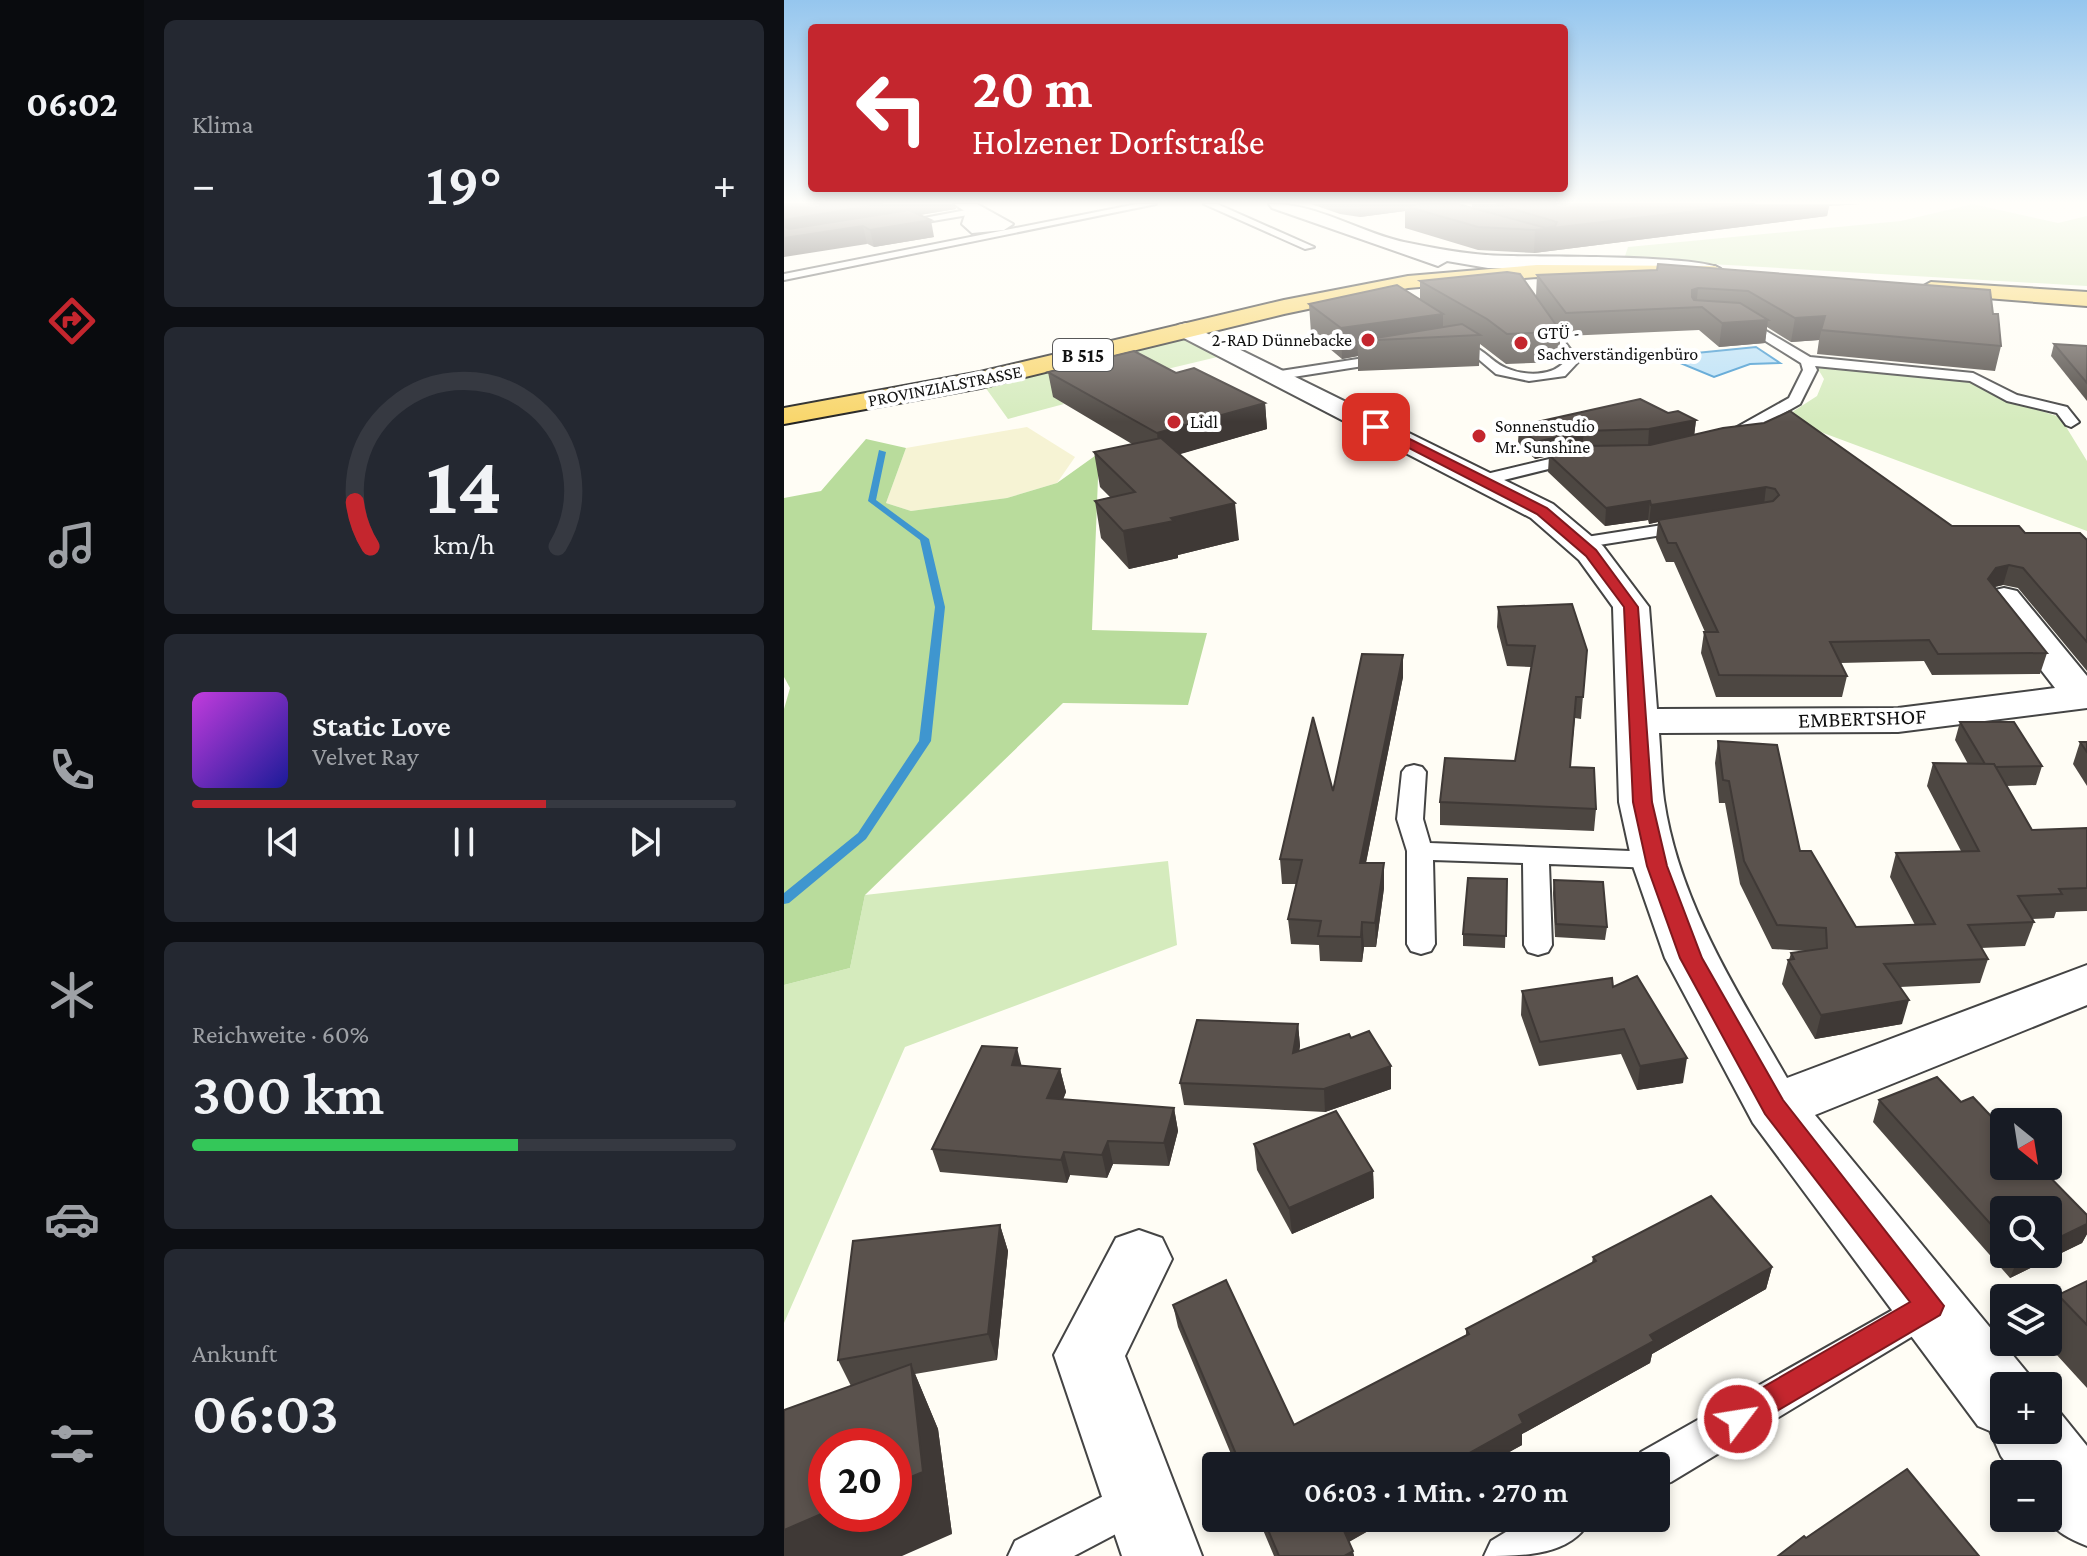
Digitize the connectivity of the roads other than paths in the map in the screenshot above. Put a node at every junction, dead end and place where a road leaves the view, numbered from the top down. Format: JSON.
{"nodes":[{"id":1,"x":1460,"y":277,"type":"edge"},
{"id":2,"x":784,"y":278,"type":"edge"},
{"id":3,"x":1905,"y":286,"type":"edge"},
{"id":4,"x":800,"y":288,"type":"dead end"},
{"id":5,"x":2087,"y":299,"type":"edge"},
{"id":6,"x":1533,"y":307,"type":"edge"},
{"id":7,"x":1726,"y":318,"type":"edge"},
{"id":8,"x":1186,"y":330,"type":"junction"},
{"id":9,"x":1449,"y":344,"type":"edge"},
{"id":10,"x":1403,"y":356,"type":"edge"},
{"id":11,"x":1807,"y":361,"type":"junction"},
{"id":12,"x":1274,"y":376,"type":"junction"},
{"id":13,"x":784,"y":416,"type":"edge"},
{"id":14,"x":2071,"y":422,"type":"dead end"},
{"id":15,"x":1706,"y":442,"type":"edge"},
{"id":16,"x":1596,"y":456,"type":"edge"},
{"id":17,"x":1480,"y":481,"type":"junction"},
{"id":18,"x":1703,"y":523,"type":"edge"},
{"id":19,"x":1580,"y":543,"type":"junction"},
{"id":20,"x":2004,"y":599,"type":"edge"},
{"id":21,"x":2085,"y":696,"type":"edge"},
{"id":22,"x":1640,"y":721,"type":"junction"},
{"id":23,"x":1414,"y":772,"type":"dead end"},
{"id":24,"x":1420,"y":851,"type":"junction"},
{"id":25,"x":1536,"y":856,"type":"junction"},
{"id":26,"x":1655,"y":860,"type":"junction"},
{"id":27,"x":1421,"y":944,"type":"dead end"},
{"id":28,"x":1538,"y":945,"type":"dead end"},
{"id":29,"x":2087,"y":984,"type":"edge"},
{"id":30,"x":1774,"y":1107,"type":"junction"},
{"id":31,"x":1139,"y":1259,"type":"dead end"},
{"id":32,"x":1930,"y":1306,"type":"junction"},
{"id":33,"x":1990,"y":1383,"type":"edge"},
{"id":34,"x":2038,"y":1444,"type":"edge"},
{"id":35,"x":1670,"y":1459,"type":"edge"},
{"id":36,"x":2087,"y":1507,"type":"edge"},
{"id":37,"x":1151,"y":1527,"type":"edge"},
{"id":38,"x":1546,"y":1532,"type":"edge"},
{"id":39,"x":1030,"y":1556,"type":"edge"},
{"id":40,"x":1506,"y":1556,"type":"edge"}],
"edges":[{"from":1,"to":8,"type":"main road","name":"PROVINZIALSTRASSE","number":"B 515"},
{"from":2,"to":4,"type":"lane"},
{"from":3,"to":5,"type":"main road"},
{"from":6,"to":9,"type":"lane"},
{"from":7,"to":11,"type":"lane"},
{"from":8,"to":12,"type":"street"},
{"from":8,"to":13,"type":"main road","name":"PROVINZIALSTRASSE","number":"B 515"},
{"from":10,"to":12,"type":"lane"},
{"from":11,"to":14,"type":"lane"},
{"from":11,"to":15,"type":"lane"},
{"from":12,"to":17,"type":"street"},
{"from":16,"to":17,"type":"lane"},
{"from":17,"to":19,"type":"street"},
{"from":18,"to":19,"type":"lane"},
{"from":19,"to":22,"type":"street"},
{"from":20,"to":21,"type":"street","name":"EMBERTSHOF"},
{"from":21,"to":22,"type":"street","name":"EMBERTSHOF"},
{"from":22,"to":26,"type":"street"},
{"from":23,"to":24,"type":"lane"},
{"from":24,"to":25,"type":"lane"},
{"from":24,"to":27,"type":"lane"},
{"from":25,"to":26,"type":"lane"},
{"from":25,"to":28,"type":"lane"},
{"from":26,"to":30,"type":"street"},
{"from":29,"to":30,"type":"street"},
{"from":30,"to":32,"type":"street"},
{"from":31,"to":37,"type":"street"},
{"from":32,"to":33,"type":"street"},
{"from":32,"to":35,"type":"lane"},
{"from":34,"to":36,"type":"street"},
{"from":37,"to":39,"type":"lane"},
{"from":38,"to":40,"type":"lane"}]}
